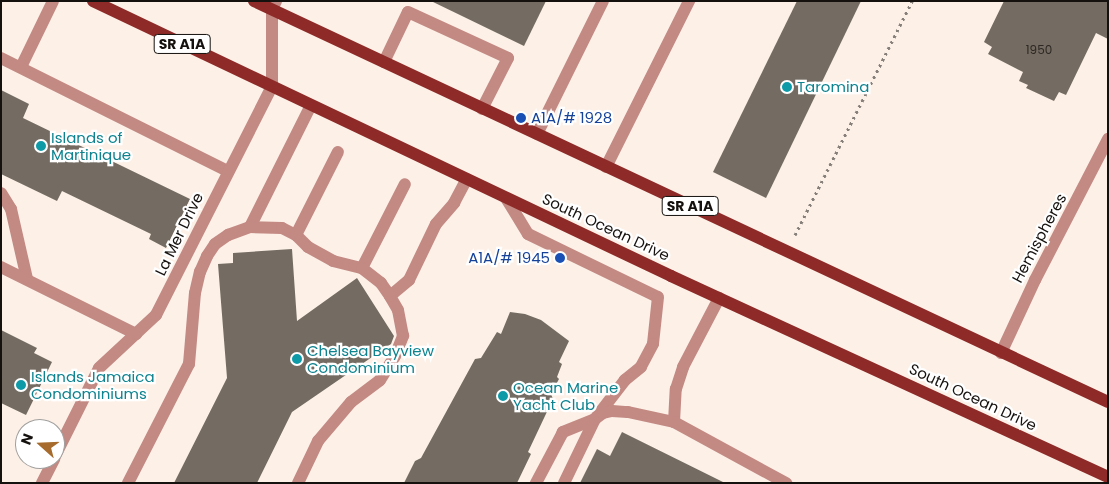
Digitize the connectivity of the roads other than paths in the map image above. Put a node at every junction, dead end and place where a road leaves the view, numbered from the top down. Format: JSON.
{"nodes":[{"id":1,"x":53,"y":1,"type":"edge"},
{"id":2,"x":92,"y":1,"type":"edge"},
{"id":3,"x":254,"y":1,"type":"edge"},
{"id":4,"x":603,"y":1,"type":"edge"},
{"id":5,"x":689,"y":1,"type":"edge"},
{"id":6,"x":274,"y":5,"type":"edge"},
{"id":7,"x":410,"y":6,"type":"edge"},
{"id":8,"x":1,"y":58,"type":"edge"},
{"id":9,"x":384,"y":62,"type":"junction"},
{"id":10,"x":21,"y":67,"type":"junction"},
{"id":11,"x":272,"y":86,"type":"junction"},
{"id":12,"x":311,"y":105,"type":"junction"},
{"id":13,"x":482,"y":109,"type":"junction"},
{"id":14,"x":537,"y":134,"type":"junction"},
{"id":15,"x":1108,"y":140,"type":"edge"},
{"id":16,"x":338,"y":152,"type":"dead end"},
{"id":17,"x":606,"y":167,"type":"junction"},
{"id":18,"x":228,"y":170,"type":"junction"},
{"id":19,"x":467,"y":179,"type":"junction"},
{"id":20,"x":405,"y":184,"type":"dead end"},
{"id":21,"x":1,"y":193,"type":"edge"},
{"id":22,"x":506,"y":198,"type":"junction"},
{"id":23,"x":250,"y":227,"type":"junction"},
{"id":24,"x":296,"y":235,"type":"junction"},
{"id":25,"x":1,"y":267,"type":"edge"},
{"id":26,"x":362,"y":268,"type":"junction"},
{"id":27,"x":27,"y":279,"type":"junction"},
{"id":28,"x":390,"y":296,"type":"junction"},
{"id":29,"x":719,"y":298,"type":"junction"},
{"id":30,"x":136,"y":334,"type":"junction"},
{"id":31,"x":1000,"y":353,"type":"junction"},
{"id":32,"x":1108,"y":402,"type":"edge"},
{"id":33,"x":595,"y":419,"type":"junction"},
{"id":34,"x":674,"y":422,"type":"junction"},
{"id":35,"x":65,"y":436,"type":"edge"},
{"id":36,"x":49,"y":469,"type":"edge"},
{"id":37,"x":1108,"y":477,"type":"edge"},
{"id":38,"x":42,"y":483,"type":"edge"},
{"id":39,"x":128,"y":483,"type":"edge"},
{"id":40,"x":298,"y":483,"type":"edge"},
{"id":41,"x":536,"y":483,"type":"edge"},
{"id":42,"x":564,"y":483,"type":"edge"},
{"id":43,"x":786,"y":483,"type":"edge"}],
"edges":[{"from":1,"to":10,"type":"street"},
{"from":2,"to":11,"type":"main road","name":"South Ocean Drive","number":"SR A1A"},
{"from":3,"to":6,"type":"main road","number":"SR A1A"},
{"from":4,"to":14,"type":"street"},
{"from":5,"to":17,"type":"street"},
{"from":6,"to":9,"type":"main road","number":"SR A1A"},
{"from":6,"to":11,"type":"street","name":"La Mer Drive"},
{"from":7,"to":9,"type":"street"},
{"from":7,"to":13,"type":"street"},
{"from":8,"to":10,"type":"street"},
{"from":9,"to":13,"type":"main road","number":"SR A1A"},
{"from":10,"to":18,"type":"street"},
{"from":11,"to":12,"type":"main road","name":"South Ocean Drive","number":"SR A1A"},
{"from":11,"to":18,"type":"street","name":"La Mer Drive"},
{"from":12,"to":19,"type":"main road","name":"South Ocean Drive","number":"SR A1A"},
{"from":12,"to":23,"type":"street"},
{"from":13,"to":14,"type":"main road","number":"SR A1A"},
{"from":14,"to":17,"type":"main road","number":"SR A1A"},
{"from":15,"to":31,"type":"street","name":"Hemispheres"},
{"from":16,"to":24,"type":"street"},
{"from":17,"to":31,"type":"main road","number":"SR A1A"},
{"from":18,"to":30,"type":"street","name":"La Mer Drive"},
{"from":19,"to":22,"type":"main road","name":"South Ocean Drive","number":"SR A1A"},
{"from":19,"to":28,"type":"street"},
{"from":20,"to":26,"type":"street"},
{"from":21,"to":27,"type":"street"},
{"from":22,"to":29,"type":"main road","name":"South Ocean Drive","number":"SR A1A"},
{"from":22,"to":33,"type":"street"},
{"from":23,"to":24,"type":"street"},
{"from":23,"to":39,"type":"street"},
{"from":24,"to":26,"type":"street"},
{"from":25,"to":27,"type":"street"},
{"from":26,"to":28,"type":"street"},
{"from":27,"to":30,"type":"street"},
{"from":28,"to":40,"type":"street"},
{"from":29,"to":34,"type":"street"},
{"from":29,"to":37,"type":"main road","name":"South Ocean Drive","number":"SR A1A"},
{"from":30,"to":35,"type":"street","name":"La Mer Drive"},
{"from":31,"to":32,"type":"main road","number":"SR A1A"},
{"from":33,"to":34,"type":"street"},
{"from":33,"to":41,"type":"street"},
{"from":33,"to":42,"type":"street"},
{"from":34,"to":43,"type":"street"},
{"from":36,"to":38,"type":"street","name":"La Mer Drive"}]}
